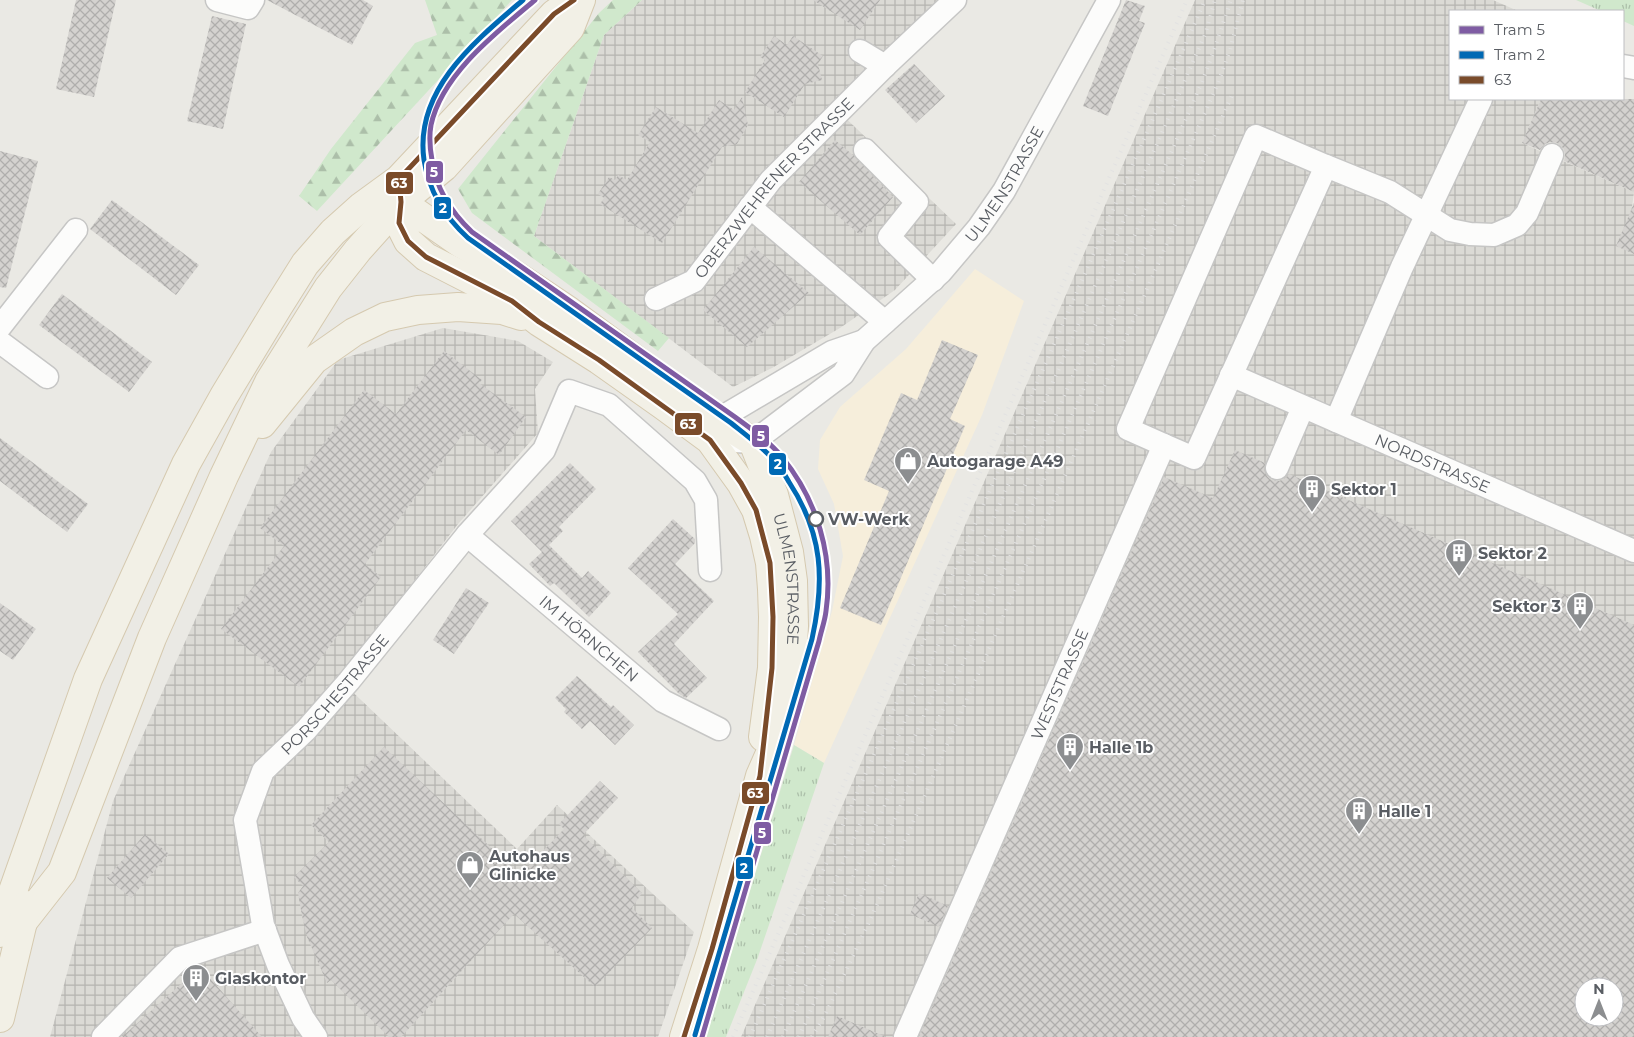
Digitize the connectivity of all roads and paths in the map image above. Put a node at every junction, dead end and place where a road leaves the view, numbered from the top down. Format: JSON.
{"nodes":[{"id":1,"x":217,"y":0,"type":"edge"},
{"id":2,"x":252,"y":0,"type":"edge"},
{"id":3,"x":574,"y":0,"type":"edge"},
{"id":4,"x":581,"y":0,"type":"edge"},
{"id":5,"x":955,"y":0,"type":"edge"},
{"id":6,"x":1109,"y":0,"type":"edge"},
{"id":7,"x":860,"y":51,"type":"dead end"},
{"id":8,"x":885,"y":66,"type":"junction"},
{"id":9,"x":1481,"y":100,"type":"edge"},
{"id":10,"x":865,"y":150,"type":"dead end"},
{"id":11,"x":1552,"y":155,"type":"dead end"},
{"id":12,"x":1326,"y":166,"type":"junction"},
{"id":13,"x":400,"y":190,"type":"junction"},
{"id":14,"x":750,"y":207,"type":"junction"},
{"id":15,"x":1428,"y":216,"type":"junction"},
{"id":16,"x":76,"y":230,"type":"dead end"},
{"id":17,"x":933,"y":280,"type":"junction"},
{"id":18,"x":656,"y":299,"type":"dead end"},
{"id":19,"x":539,"y":322,"type":"junction"},
{"id":20,"x":885,"y":322,"type":"junction"},
{"id":21,"x":0,"y":327,"type":"edge"},
{"id":22,"x":864,"y":341,"type":"junction"},
{"id":23,"x":0,"y":342,"type":"edge"},
{"id":24,"x":1230,"y":375,"type":"junction"},
{"id":25,"x":47,"y":377,"type":"dead end"},
{"id":26,"x":1303,"y":406,"type":"junction"},
{"id":27,"x":1336,"y":421,"type":"junction"},
{"id":28,"x":714,"y":430,"type":"junction"},
{"id":29,"x":753,"y":442,"type":"junction"},
{"id":30,"x":1164,"y":445,"type":"junction"},
{"id":31,"x":1277,"y":468,"type":"dead end"},
{"id":32,"x":224,"y":476,"type":"junction"},
{"id":33,"x":467,"y":535,"type":"junction"},
{"id":34,"x":1634,"y":551,"type":"edge"},
{"id":35,"x":710,"y":570,"type":"dead end"},
{"id":36,"x":719,"y":729,"type":"dead end"},
{"id":37,"x":760,"y":776,"type":"junction"},
{"id":38,"x":11,"y":928,"type":"edge"},
{"id":39,"x":265,"y":930,"type":"junction"},
{"id":40,"x":0,"y":1018,"type":"edge"},
{"id":41,"x":103,"y":1037,"type":"edge"},
{"id":42,"x":316,"y":1037,"type":"edge"},
{"id":43,"x":684,"y":1037,"type":"edge"},
{"id":44,"x":905,"y":1037,"type":"edge"}],
"edges":[{"from":1,"to":2,"type":"street"},
{"from":3,"to":13,"type":"main road"},
{"from":4,"to":13,"type":"main road"},
{"from":5,"to":8,"type":"street","name":"OBERZWEHRENER STRASSE"},
{"from":6,"to":17,"type":"street","name":"ULMENSTRASSE"},
{"from":7,"to":8,"type":"street"},
{"from":8,"to":14,"type":"street","name":"OBERZWEHRENER STRASSE"},
{"from":9,"to":15,"type":"street"},
{"from":10,"to":17,"type":"street"},
{"from":11,"to":15,"type":"street"},
{"from":12,"to":15,"type":"street"},
{"from":12,"to":24,"type":"street"},
{"from":12,"to":30,"type":"street"},
{"from":13,"to":19,"type":"main road","name":"ULMENSTRASSE"},
{"from":13,"to":28,"type":"main road","name":"ULMENSTRASSE"},
{"from":13,"to":32,"type":"main road"},
{"from":13,"to":38,"type":"main road"},
{"from":14,"to":18,"type":"street","name":"OBERZWEHRENER STRASSE"},
{"from":14,"to":20,"type":"street"},
{"from":15,"to":27,"type":"street"},
{"from":16,"to":21,"type":"street"},
{"from":17,"to":20,"type":"street","name":"ULMENSTRASSE"},
{"from":19,"to":28,"type":"main road","name":"ULMENSTRASSE"},
{"from":19,"to":32,"type":"main road"},
{"from":20,"to":22,"type":"street","name":"ULMENSTRASSE"},
{"from":22,"to":28,"type":"street","name":"ULMENSTRASSE"},
{"from":22,"to":29,"type":"street","name":"ULMENSTRASSE"},
{"from":23,"to":25,"type":"street"},
{"from":24,"to":26,"type":"street","name":"NORDSTRASSE"},
{"from":24,"to":30,"type":"street"},
{"from":26,"to":27,"type":"street","name":"NORDSTRASSE"},
{"from":26,"to":31,"type":"street"},
{"from":27,"to":34,"type":"street","name":"NORDSTRASSE"},
{"from":28,"to":29,"type":"main road","name":"ULMENSTRASSE"},
{"from":28,"to":37,"type":"main road","name":"ULMENSTRASSE"},
{"from":29,"to":37,"type":"main road","name":"ULMENSTRASSE"},
{"from":30,"to":44,"type":"street","name":"WESTSTRASSE"},
{"from":32,"to":38,"type":"main road"},
{"from":33,"to":35,"type":"street","name":"PORSCHESTRASSE"},
{"from":33,"to":36,"type":"street","name":"IM HÖRNCHEN"},
{"from":33,"to":39,"type":"street","name":"PORSCHESTRASSE"},
{"from":37,"to":43,"type":"main road","name":"ULMENSTRASSE"},
{"from":38,"to":40,"type":"main road"},
{"from":39,"to":41,"type":"street"},
{"from":39,"to":42,"type":"street","name":"PORSCHESTRASSE"}]}
